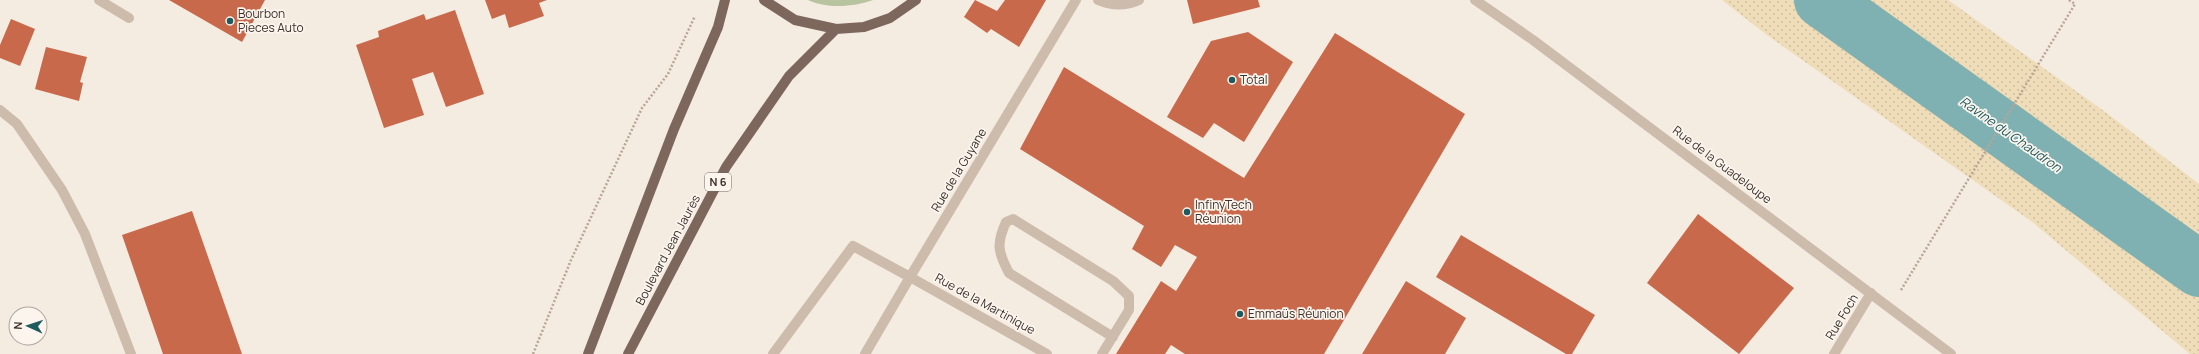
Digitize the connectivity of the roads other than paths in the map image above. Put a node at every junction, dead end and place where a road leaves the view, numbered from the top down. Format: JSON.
{"nodes":[{"id":1,"x":99,"y":0,"type":"edge"},
{"id":2,"x":725,"y":0,"type":"edge"},
{"id":3,"x":764,"y":0,"type":"edge"},
{"id":4,"x":916,"y":0,"type":"edge"},
{"id":5,"x":1076,"y":0,"type":"edge"},
{"id":6,"x":1098,"y":0,"type":"edge"},
{"id":7,"x":1139,"y":0,"type":"edge"},
{"id":8,"x":1475,"y":0,"type":"edge"},
{"id":9,"x":128,"y":18,"type":"dead end"},
{"id":10,"x":836,"y":29,"type":"junction"},
{"id":11,"x":0,"y":110,"type":"edge"},
{"id":12,"x":910,"y":277,"type":"junction"},
{"id":13,"x":1871,"y":293,"type":"junction"},
{"id":14,"x":1113,"y":336,"type":"junction"},
{"id":15,"x":630,"y":353,"type":"edge"},
{"id":16,"x":131,"y":354,"type":"edge"},
{"id":17,"x":588,"y":354,"type":"edge"},
{"id":18,"x":773,"y":354,"type":"edge"},
{"id":19,"x":866,"y":354,"type":"edge"},
{"id":20,"x":1047,"y":354,"type":"edge"},
{"id":21,"x":1102,"y":354,"type":"edge"},
{"id":22,"x":1834,"y":354,"type":"edge"},
{"id":23,"x":1951,"y":354,"type":"edge"}],
"edges":[{"from":1,"to":9,"type":"street"},
{"from":2,"to":17,"type":"main road"},
{"from":3,"to":10,"type":"main road"},
{"from":4,"to":10,"type":"main road"},
{"from":5,"to":12,"type":"street","name":"Rue de la Guyane"},
{"from":6,"to":7,"type":"street"},
{"from":8,"to":13,"type":"street","name":"Rue de la Guadeloupe"},
{"from":10,"to":15,"type":"main road","name":"Boulevard Jean Jaurès","number":"N 6"},
{"from":11,"to":16,"type":"street"},
{"from":12,"to":18,"type":"street","name":"Rue de la Martinique"},
{"from":12,"to":19,"type":"street","name":"Rue de la Guyane"},
{"from":12,"to":20,"type":"street","name":"Rue de la Martinique"},
{"from":13,"to":22,"type":"street","name":"Rue Foch"},
{"from":13,"to":23,"type":"street","name":"Rue de la Guadeloupe"},
{"from":14,"to":14,"type":"street"},
{"from":14,"to":21,"type":"street"}]}
